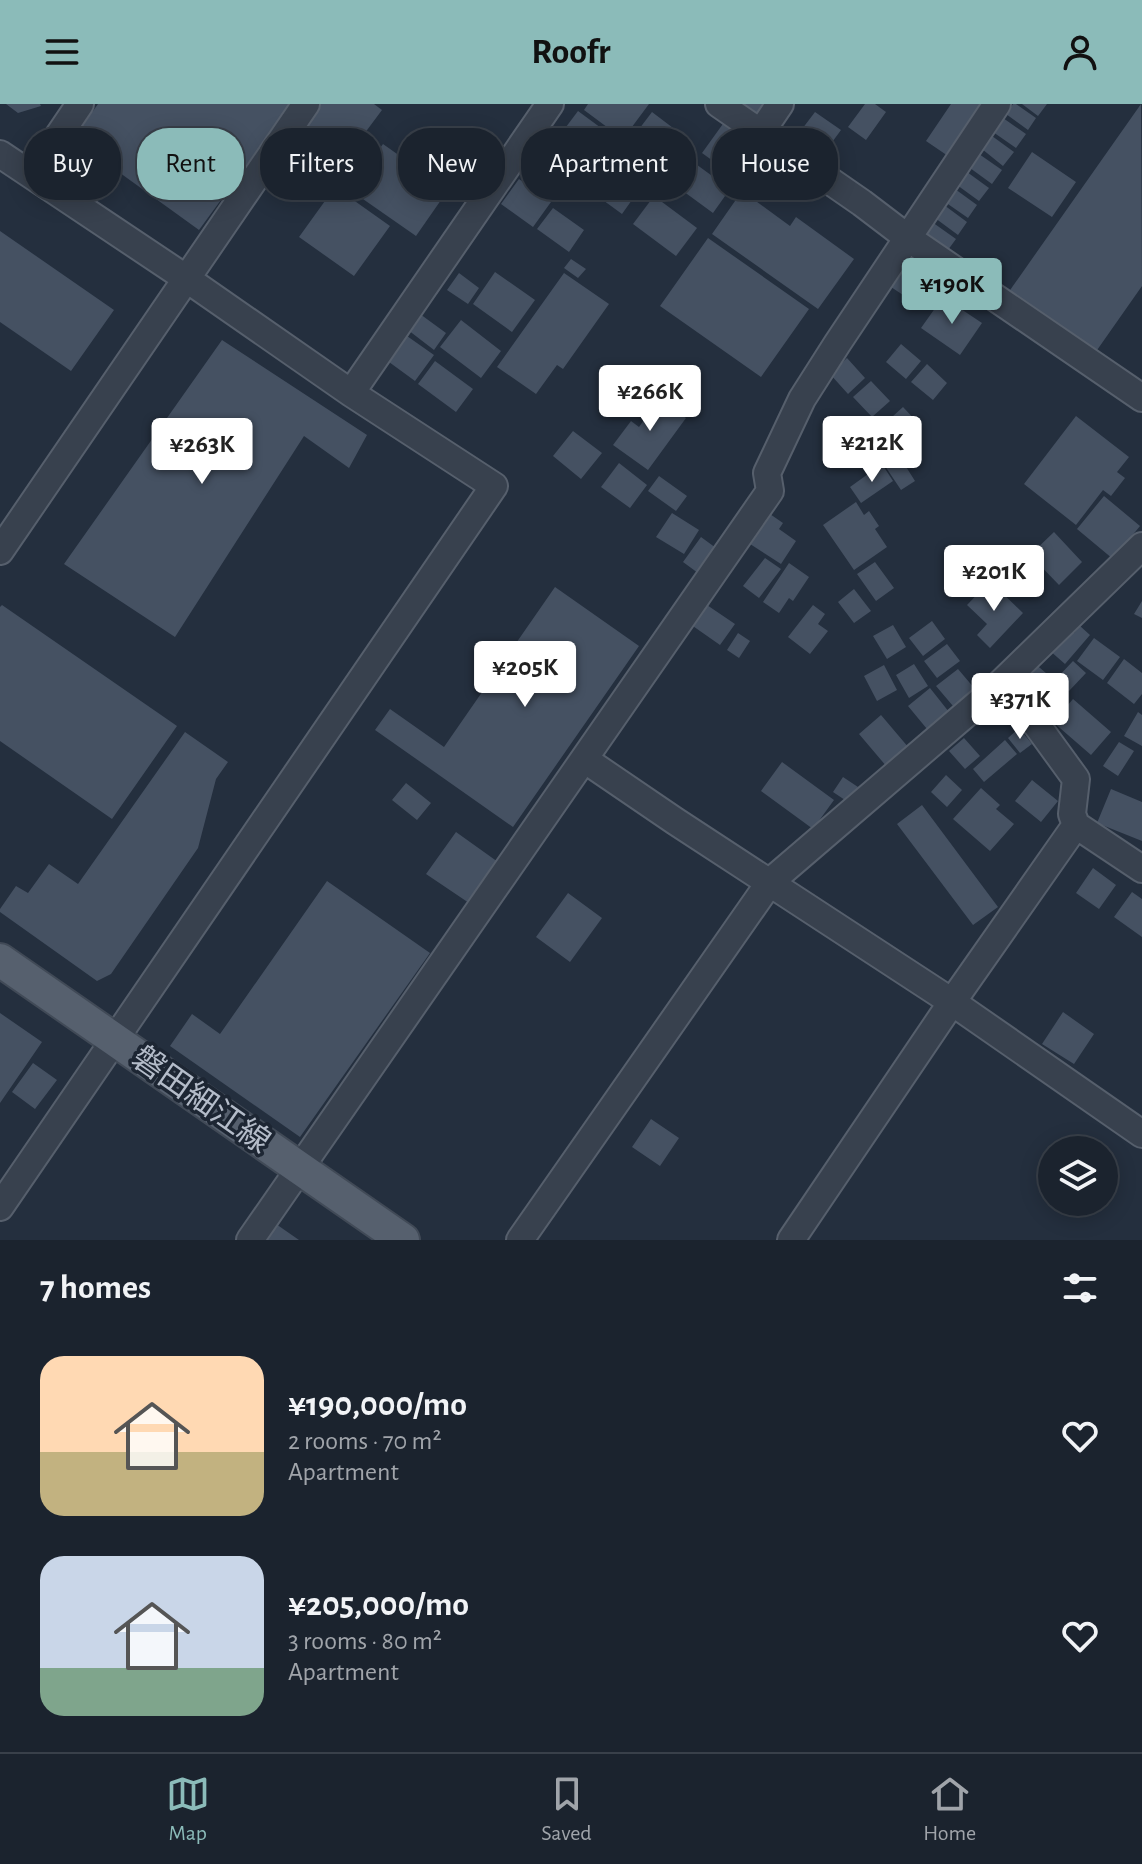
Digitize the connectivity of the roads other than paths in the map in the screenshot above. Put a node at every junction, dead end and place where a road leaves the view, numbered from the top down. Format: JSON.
{"nodes":[{"id":1,"x":80,"y":104,"type":"edge"},
{"id":2,"x":306,"y":104,"type":"edge"},
{"id":3,"x":719,"y":104,"type":"edge"},
{"id":4,"x":780,"y":104,"type":"edge"},
{"id":5,"x":997,"y":104,"type":"edge"},
{"id":6,"x":546,"y":105,"type":"edge"},
{"id":7,"x":64,"y":128,"type":"edge"},
{"id":8,"x":755,"y":128,"type":"edge"},
{"id":9,"x":764,"y":128,"type":"edge"},
{"id":10,"x":0,"y":154,"type":"edge"},
{"id":11,"x":24,"y":170,"type":"edge"},
{"id":12,"x":838,"y":186,"type":"edge"},
{"id":13,"x":69,"y":200,"type":"edge"},
{"id":14,"x":908,"y":238,"type":"junction"},
{"id":15,"x":187,"y":279,"type":"junction"},
{"id":16,"x":351,"y":393,"type":"junction"},
{"id":17,"x":1142,"y":398,"type":"edge"},
{"id":18,"x":1142,"y":546,"type":"edge"},
{"id":19,"x":0,"y":551,"type":"edge"},
{"id":20,"x":995,"y":689,"type":"junction"},
{"id":21,"x":584,"y":759,"type":"junction"},
{"id":22,"x":1076,"y":825,"type":"junction"},
{"id":23,"x":1142,"y":869,"type":"edge"},
{"id":24,"x":770,"y":882,"type":"junction"},
{"id":25,"x":0,"y":960,"type":"edge"},
{"id":26,"x":952,"y":1002,"type":"junction"},
{"id":27,"x":115,"y":1040,"type":"junction"},
{"id":28,"x":1142,"y":1134,"type":"edge"},
{"id":29,"x":298,"y":1168,"type":"junction"},
{"id":30,"x":0,"y":1207,"type":"edge"},
{"id":31,"x":250,"y":1240,"type":"edge"},
{"id":32,"x":403,"y":1240,"type":"edge"},
{"id":33,"x":520,"y":1240,"type":"edge"},
{"id":34,"x":791,"y":1240,"type":"edge"}],
"edges":[{"from":1,"to":7,"type":"street"},
{"from":2,"to":15,"type":"street"},
{"from":3,"to":8,"type":"street"},
{"from":4,"to":9,"type":"street"},
{"from":5,"to":14,"type":"street"},
{"from":6,"to":16,"type":"street"},
{"from":10,"to":11,"type":"street"},
{"from":12,"to":14,"type":"street"},
{"from":13,"to":15,"type":"street"},
{"from":14,"to":17,"type":"street"},
{"from":14,"to":21,"type":"street"},
{"from":15,"to":16,"type":"street"},
{"from":15,"to":19,"type":"street"},
{"from":16,"to":27,"type":"street"},
{"from":18,"to":20,"type":"street"},
{"from":20,"to":22,"type":"street"},
{"from":20,"to":24,"type":"street"},
{"from":21,"to":24,"type":"street"},
{"from":21,"to":29,"type":"street"},
{"from":22,"to":23,"type":"street"},
{"from":22,"to":26,"type":"street"},
{"from":24,"to":26,"type":"street"},
{"from":24,"to":33,"type":"street"},
{"from":25,"to":27,"type":"main road","name":"磐田細江線"},
{"from":26,"to":28,"type":"street"},
{"from":26,"to":34,"type":"street"},
{"from":27,"to":29,"type":"main road","name":"磐田細江線"},
{"from":27,"to":30,"type":"street"},
{"from":29,"to":31,"type":"street"},
{"from":29,"to":32,"type":"main road","name":"磐田細江線"}]}
